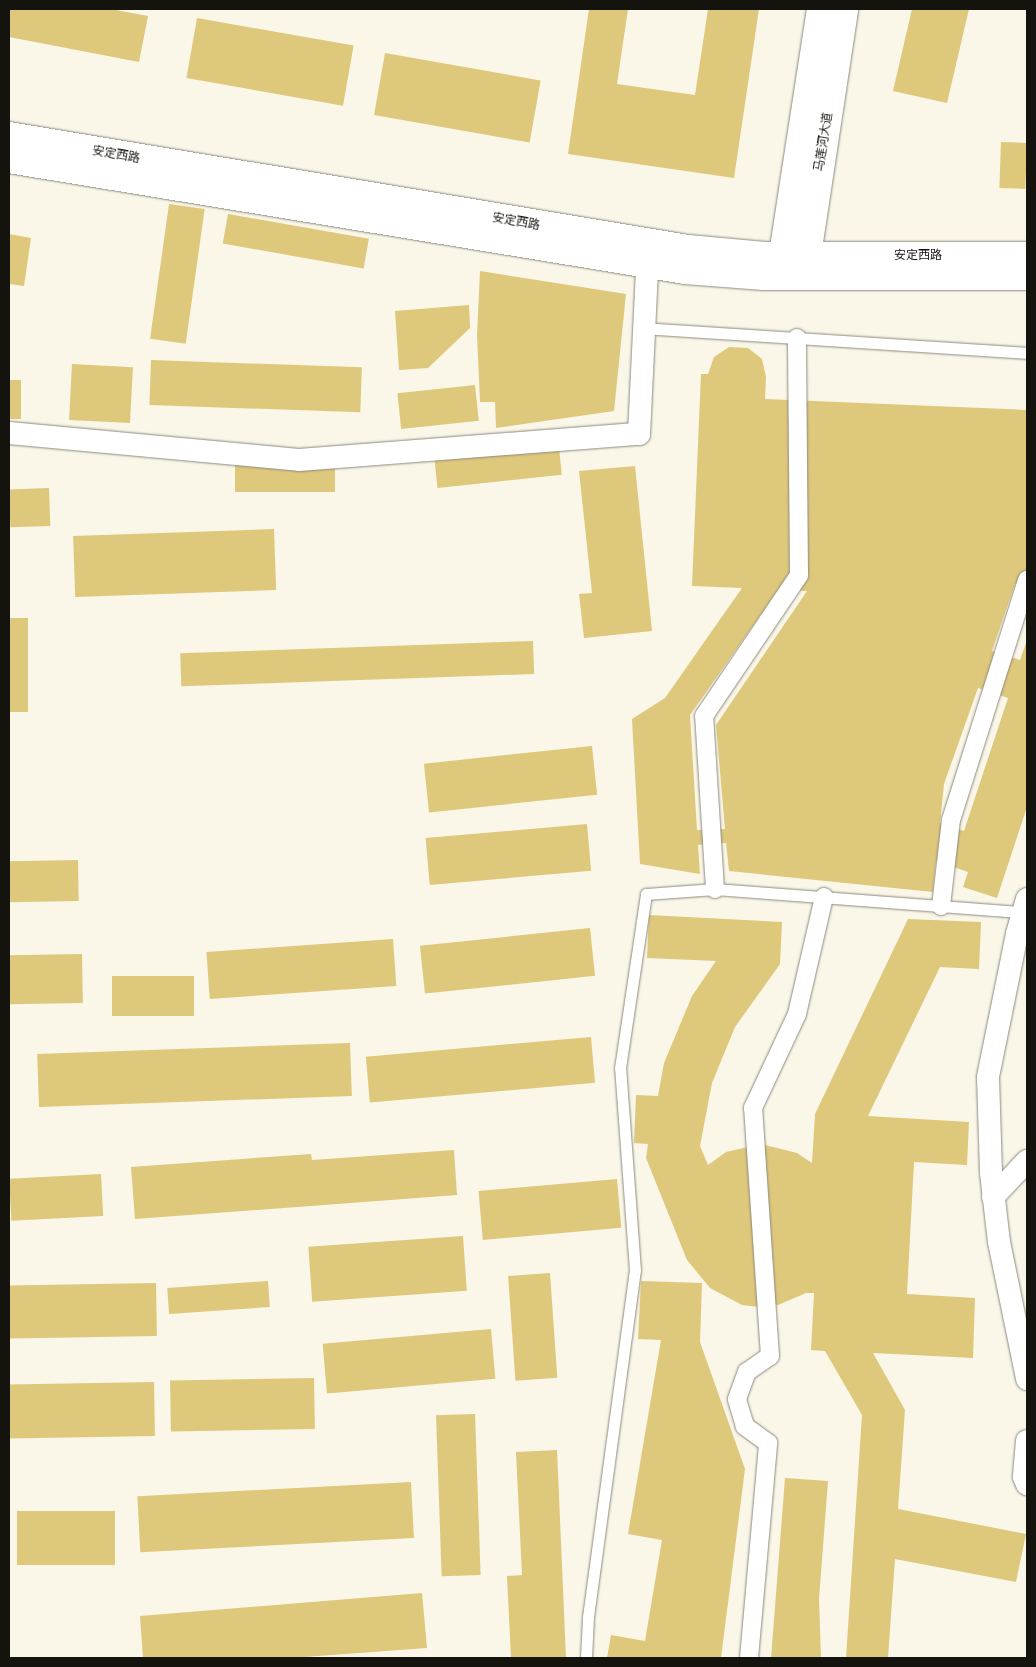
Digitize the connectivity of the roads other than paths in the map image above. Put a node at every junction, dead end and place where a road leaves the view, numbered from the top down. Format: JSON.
{"nodes":[{"id":1,"x":821,"y":9,"type":"edge"},
{"id":2,"x":844,"y":9,"type":"edge"},
{"id":3,"x":9,"y":136,"type":"edge"},
{"id":4,"x":9,"y":159,"type":"edge"},
{"id":5,"x":648,"y":254,"type":"junction"},
{"id":6,"x":1027,"y":256,"type":"edge"},
{"id":7,"x":793,"y":266,"type":"junction"},
{"id":8,"x":1027,"y":276,"type":"edge"},
{"id":9,"x":644,"y":328,"type":"junction"},
{"id":10,"x":797,"y":338,"type":"junction"},
{"id":11,"x":1027,"y":353,"type":"edge"},
{"id":12,"x":9,"y":432,"type":"edge"},
{"id":13,"x":1027,"y":580,"type":"edge"},
{"id":14,"x":715,"y":889,"type":"junction"},
{"id":15,"x":824,"y":897,"type":"junction"},
{"id":16,"x":1025,"y":905,"type":"edge"},
{"id":17,"x":941,"y":906,"type":"junction"},
{"id":18,"x":1027,"y":1161,"type":"edge"},
{"id":19,"x":993,"y":1198,"type":"junction"},
{"id":20,"x":1027,"y":1379,"type":"edge"},
{"id":21,"x":1027,"y":1441,"type":"edge"},
{"id":22,"x":1027,"y":1484,"type":"edge"},
{"id":23,"x":586,"y":1658,"type":"edge"},
{"id":24,"x":749,"y":1658,"type":"edge"}],
"edges":[{"from":1,"to":7,"type":"street","name":"马莲河大道"},
{"from":2,"to":7,"type":"street","name":"马莲河大道"},
{"from":3,"to":5,"type":"street","name":"安定西路"},
{"from":4,"to":5,"type":"street","name":"安定西路"},
{"from":5,"to":7,"type":"street","name":"安定西路"},
{"from":5,"to":9,"type":"street"},
{"from":6,"to":7,"type":"street","name":"安定西路"},
{"from":7,"to":8,"type":"street","name":"安定西路"},
{"from":9,"to":10,"type":"lane"},
{"from":9,"to":12,"type":"street"},
{"from":10,"to":11,"type":"lane"},
{"from":10,"to":14,"type":"street"},
{"from":13,"to":17,"type":"street"},
{"from":14,"to":15,"type":"lane"},
{"from":14,"to":23,"type":"lane"},
{"from":15,"to":17,"type":"lane"},
{"from":15,"to":24,"type":"street"},
{"from":16,"to":17,"type":"lane"},
{"from":16,"to":19,"type":"street"},
{"from":18,"to":19,"type":"street"},
{"from":19,"to":20,"type":"street"},
{"from":21,"to":22,"type":"street"}]}
